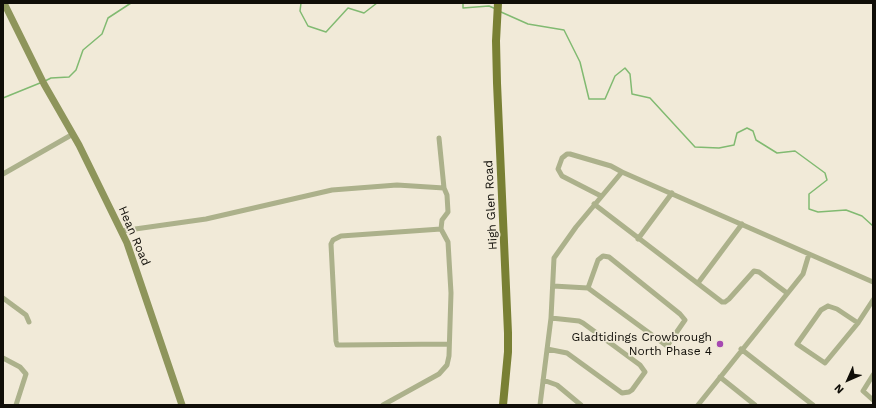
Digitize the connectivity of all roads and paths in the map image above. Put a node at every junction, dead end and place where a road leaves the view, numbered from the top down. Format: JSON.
{"nodes":[{"id":1,"x":4,"y":3,"type":"edge"},
{"id":2,"x":498,"y":3,"type":"edge"},
{"id":3,"x":73,"y":134,"type":"junction"},
{"id":4,"x":439,"y":138,"type":"dead end"},
{"id":5,"x":622,"y":172,"type":"junction"},
{"id":6,"x":3,"y":174,"type":"edge"},
{"id":7,"x":444,"y":188,"type":"junction"},
{"id":8,"x":672,"y":193,"type":"junction"},
{"id":9,"x":601,"y":196,"type":"junction"},
{"id":10,"x":594,"y":204,"type":"junction"},
{"id":11,"x":742,"y":224,"type":"junction"},
{"id":12,"x":440,"y":229,"type":"junction"},
{"id":13,"x":121,"y":231,"type":"junction"},
{"id":14,"x":638,"y":239,"type":"junction"},
{"id":15,"x":809,"y":254,"type":"junction"},
{"id":16,"x":873,"y":282,"type":"edge"},
{"id":17,"x":698,"y":283,"type":"junction"},
{"id":18,"x":553,"y":286,"type":"junction"},
{"id":19,"x":588,"y":288,"type":"junction"},
{"id":20,"x":787,"y":293,"type":"junction"},
{"id":21,"x":3,"y":298,"type":"edge"},
{"id":22,"x":873,"y":300,"type":"edge"},
{"id":23,"x":551,"y":318,"type":"junction"},
{"id":24,"x":29,"y":322,"type":"dead end"},
{"id":25,"x":858,"y":323,"type":"junction"},
{"id":26,"x":448,"y":344,"type":"junction"},
{"id":27,"x":547,"y":349,"type":"junction"},
{"id":28,"x":741,"y":349,"type":"junction"},
{"id":29,"x":3,"y":358,"type":"edge"},
{"id":30,"x":873,"y":375,"type":"edge"},
{"id":31,"x":720,"y":377,"type":"junction"},
{"id":32,"x":544,"y":380,"type":"junction"},
{"id":33,"x":873,"y":400,"type":"edge"},
{"id":34,"x":16,"y":405,"type":"edge"},
{"id":35,"x":182,"y":405,"type":"edge"},
{"id":36,"x":383,"y":405,"type":"edge"},
{"id":37,"x":503,"y":405,"type":"edge"},
{"id":38,"x":540,"y":405,"type":"edge"},
{"id":39,"x":581,"y":405,"type":"edge"},
{"id":40,"x":698,"y":405,"type":"edge"},
{"id":41,"x":755,"y":405,"type":"edge"},
{"id":42,"x":813,"y":405,"type":"edge"}],
"edges":[{"from":1,"to":3,"type":"street","name":"Hean Road"},
{"from":2,"to":37,"type":"main road","name":"High Glen Road"},
{"from":3,"to":6,"type":"street"},
{"from":3,"to":13,"type":"street","name":"Hean Road"},
{"from":4,"to":7,"type":"street"},
{"from":5,"to":8,"type":"street"},
{"from":5,"to":9,"type":"street"},
{"from":5,"to":9,"type":"street"},
{"from":7,"to":12,"type":"street"},
{"from":7,"to":13,"type":"street"},
{"from":8,"to":11,"type":"street"},
{"from":8,"to":14,"type":"street"},
{"from":9,"to":10,"type":"street"},
{"from":10,"to":14,"type":"street"},
{"from":10,"to":18,"type":"street"},
{"from":11,"to":15,"type":"street"},
{"from":11,"to":17,"type":"street"},
{"from":12,"to":26,"type":"street"},
{"from":12,"to":26,"type":"street"},
{"from":13,"to":35,"type":"street","name":"Hean Road"},
{"from":14,"to":17,"type":"street"},
{"from":15,"to":16,"type":"street"},
{"from":15,"to":20,"type":"street"},
{"from":17,"to":20,"type":"street"},
{"from":18,"to":19,"type":"street"},
{"from":18,"to":23,"type":"street"},
{"from":19,"to":19,"type":"street"},
{"from":20,"to":28,"type":"street"},
{"from":21,"to":24,"type":"street"},
{"from":22,"to":25,"type":"street"},
{"from":23,"to":27,"type":"street"},
{"from":23,"to":27,"type":"street"},
{"from":25,"to":25,"type":"street"},
{"from":26,"to":36,"type":"street"},
{"from":27,"to":32,"type":"street"},
{"from":28,"to":31,"type":"street"},
{"from":28,"to":42,"type":"street"},
{"from":29,"to":34,"type":"street"},
{"from":30,"to":33,"type":"street"},
{"from":31,"to":40,"type":"street"},
{"from":31,"to":41,"type":"street"},
{"from":32,"to":38,"type":"street"},
{"from":32,"to":39,"type":"street"}]}
